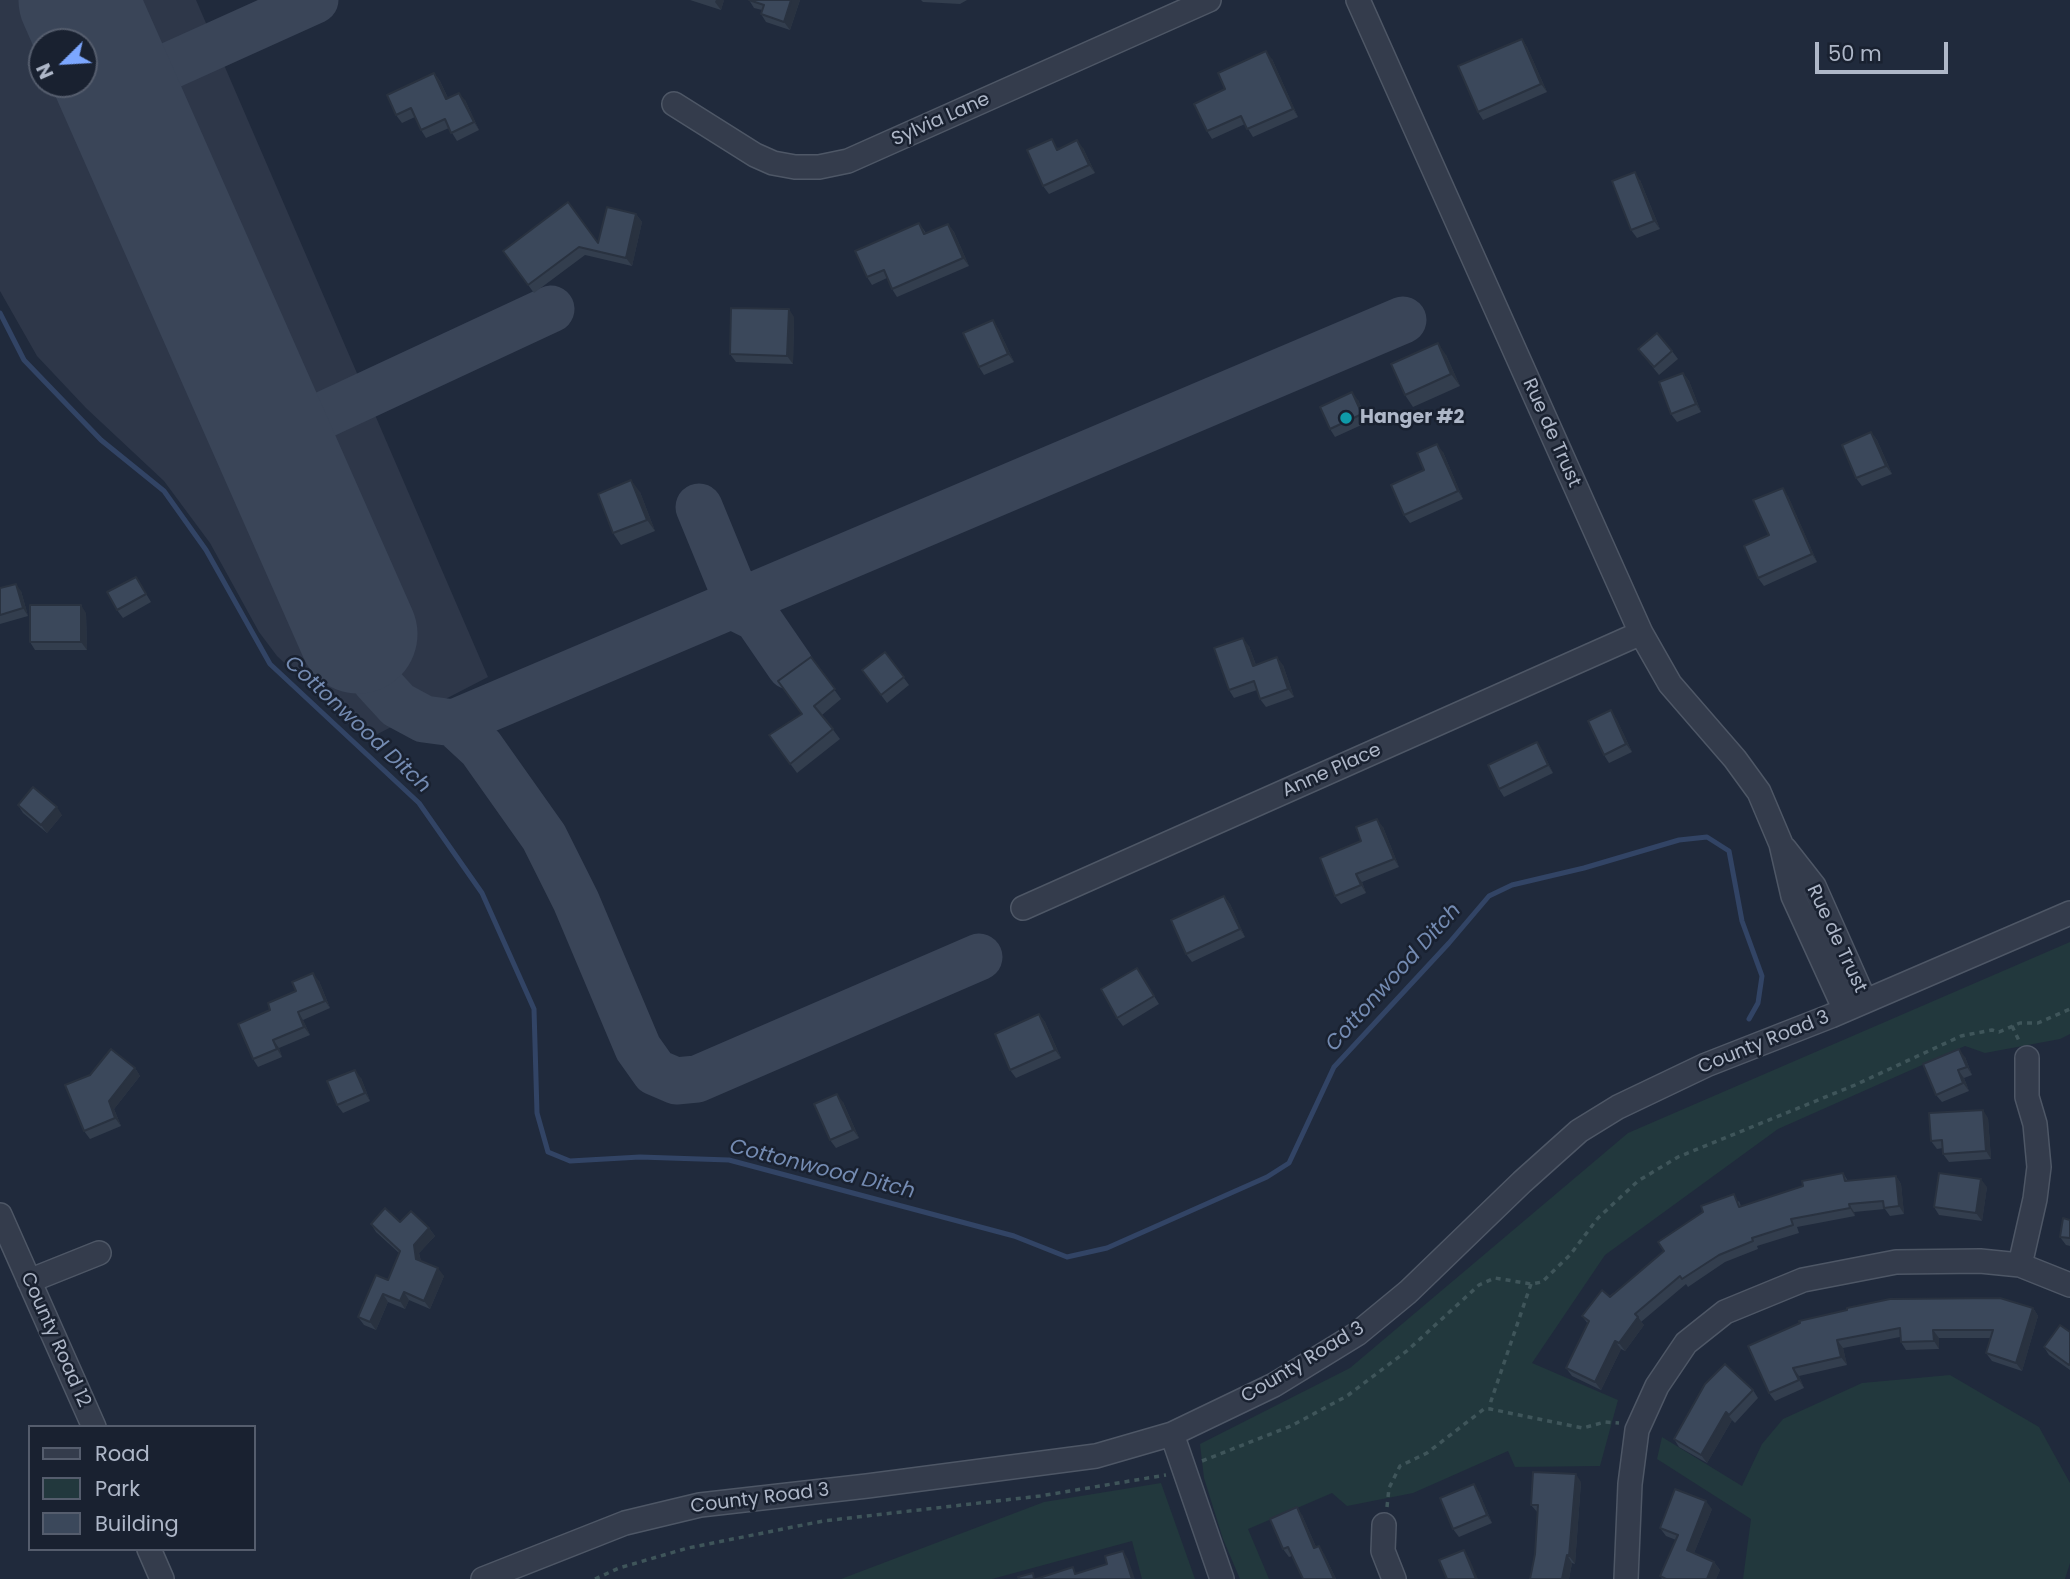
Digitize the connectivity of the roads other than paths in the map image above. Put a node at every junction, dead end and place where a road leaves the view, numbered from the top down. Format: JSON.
{"nodes":[{"id":1,"x":1209,"y":0,"type":"edge"},
{"id":2,"x":1358,"y":0,"type":"edge"},
{"id":3,"x":674,"y":104,"type":"dead end"},
{"id":4,"x":1641,"y":634,"type":"junction"},
{"id":5,"x":1023,"y":908,"type":"dead end"},
{"id":6,"x":2070,"y":914,"type":"edge"},
{"id":7,"x":1855,"y":1006,"type":"junction"},
{"id":8,"x":2027,"y":1058,"type":"dead end"},
{"id":9,"x":0,"y":1215,"type":"edge"},
{"id":10,"x":99,"y":1253,"type":"dead end"},
{"id":11,"x":2020,"y":1265,"type":"junction"},
{"id":12,"x":29,"y":1280,"type":"junction"},
{"id":13,"x":2070,"y":1285,"type":"edge"},
{"id":14,"x":93,"y":1425,"type":"edge"},
{"id":15,"x":1172,"y":1434,"type":"junction"},
{"id":16,"x":1384,"y":1525,"type":"road end"},
{"id":17,"x":150,"y":1551,"type":"edge"},
{"id":18,"x":162,"y":1579,"type":"edge"},
{"id":19,"x":483,"y":1579,"type":"edge"},
{"id":20,"x":1222,"y":1579,"type":"edge"},
{"id":21,"x":1394,"y":1579,"type":"edge"},
{"id":22,"x":1626,"y":1579,"type":"edge"}],
"edges":[{"from":1,"to":3,"type":"street","name":"Sylvia Lane"},
{"from":2,"to":4,"type":"street","name":"Rue de Trust"},
{"from":4,"to":5,"type":"street","name":"Anne Place"},
{"from":4,"to":7,"type":"street","name":"Rue de Trust"},
{"from":6,"to":7,"type":"street","name":"County Road 3"},
{"from":7,"to":15,"type":"street","name":"County Road 3"},
{"from":8,"to":11,"type":"street"},
{"from":9,"to":12,"type":"street","name":"County Road 12"},
{"from":10,"to":12,"type":"street"},
{"from":11,"to":13,"type":"street"},
{"from":11,"to":22,"type":"street"},
{"from":12,"to":14,"type":"street","name":"County Road 12"},
{"from":15,"to":19,"type":"street","name":"County Road 3"},
{"from":15,"to":20,"type":"street"},
{"from":16,"to":21,"type":"street"},
{"from":17,"to":18,"type":"street"}]}
